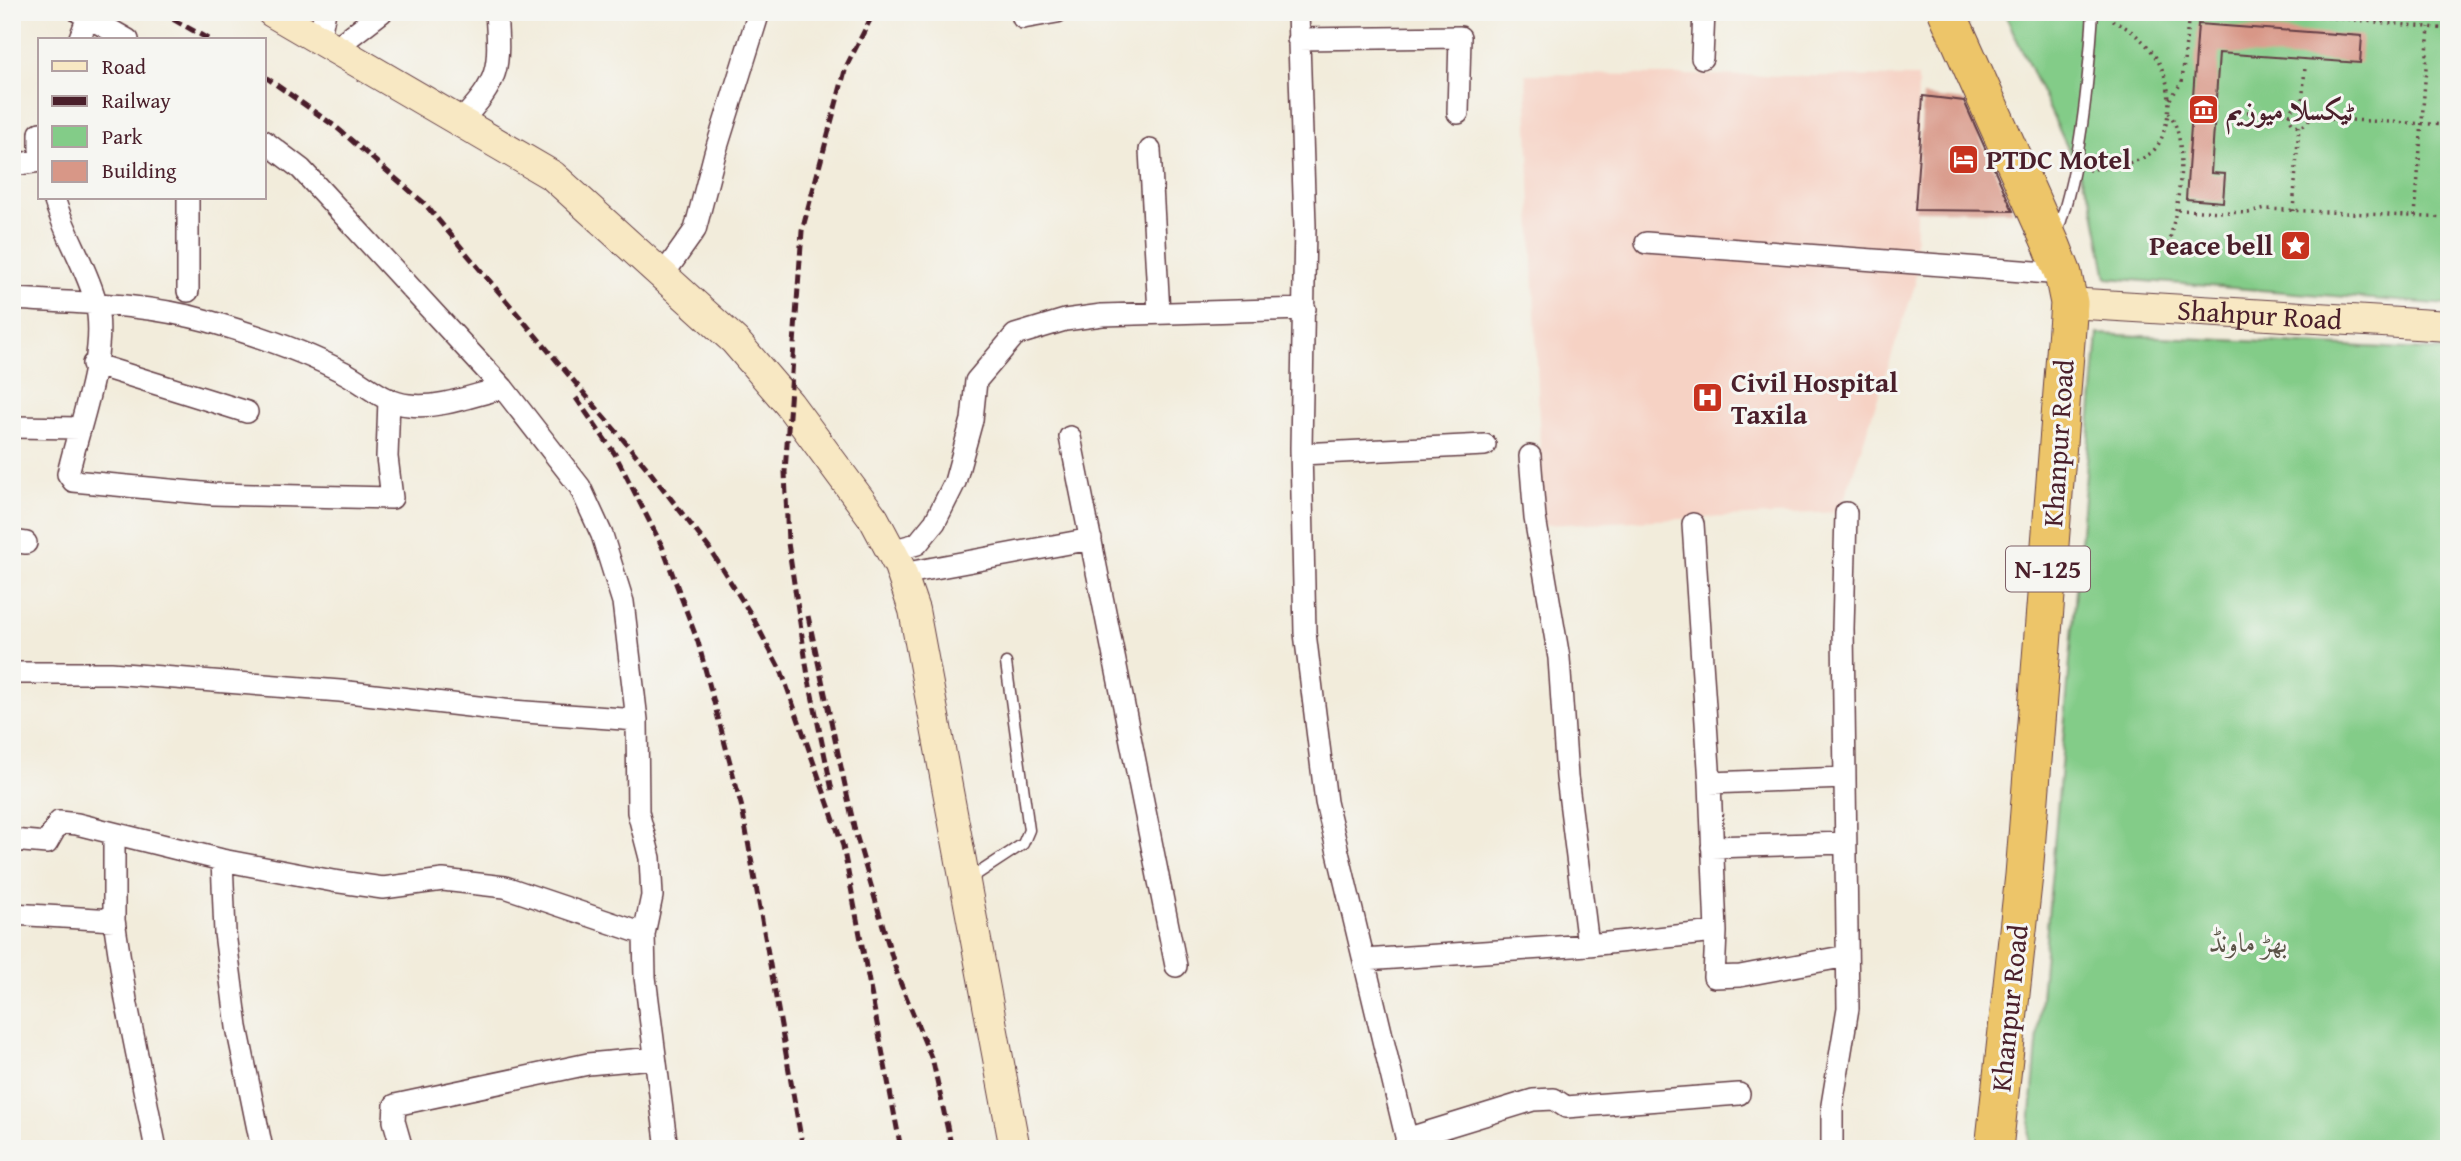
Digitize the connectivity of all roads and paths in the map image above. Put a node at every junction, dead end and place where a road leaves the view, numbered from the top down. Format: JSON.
{"nodes":[{"id":1,"x":272,"y":12,"type":"edge"},
{"id":2,"x":382,"y":12,"type":"edge"},
{"id":3,"x":496,"y":12,"type":"edge"},
{"id":4,"x":760,"y":12,"type":"edge"},
{"id":5,"x":1057,"y":12,"type":"edge"},
{"id":6,"x":1298,"y":12,"type":"edge"},
{"id":7,"x":1704,"y":12,"type":"edge"},
{"id":8,"x":1948,"y":12,"type":"edge"},
{"id":9,"x":2189,"y":12,"type":"edge"},
{"id":10,"x":2271,"y":12,"type":"edge"},
{"id":11,"x":2093,"y":13,"type":"edge"},
{"id":12,"x":2284,"y":13,"type":"edge"},
{"id":13,"x":84,"y":15,"type":"edge"},
{"id":14,"x":2332,"y":15,"type":"edge"},
{"id":15,"x":1023,"y":18,"type":"dead end"},
{"id":16,"x":2429,"y":27,"type":"junction"},
{"id":17,"x":2449,"y":29,"type":"edge"},
{"id":18,"x":326,"y":34,"type":"edge"},
{"id":19,"x":79,"y":38,"type":"edge"},
{"id":20,"x":124,"y":38,"type":"edge"},
{"id":21,"x":1298,"y":39,"type":"junction"},
{"id":22,"x":1702,"y":58,"type":"dead end"},
{"id":23,"x":2305,"y":66,"type":"dead end"},
{"id":24,"x":2169,"y":100,"type":"junction"},
{"id":25,"x":2302,"y":106,"type":"junction"},
{"id":26,"x":2247,"y":112,"type":"dead end"},
{"id":27,"x":1458,"y":113,"type":"dead end"},
{"id":28,"x":2169,"y":113,"type":"junction"},
{"id":29,"x":2291,"y":114,"type":"junction"},
{"id":30,"x":2310,"y":118,"type":"junction"},
{"id":31,"x":460,"y":122,"type":"junction"},
{"id":32,"x":2422,"y":123,"type":"junction"},
{"id":33,"x":2449,"y":125,"type":"edge"},
{"id":34,"x":2299,"y":126,"type":"junction"},
{"id":35,"x":266,"y":143,"type":"edge"},
{"id":36,"x":1150,"y":150,"type":"dead end"},
{"id":37,"x":38,"y":161,"type":"edge"},
{"id":38,"x":12,"y":165,"type":"edge"},
{"id":39,"x":2073,"y":172,"type":"junction"},
{"id":40,"x":55,"y":200,"type":"edge"},
{"id":41,"x":188,"y":200,"type":"edge"},
{"id":42,"x":2178,"y":210,"type":"junction"},
{"id":43,"x":2293,"y":211,"type":"junction"},
{"id":44,"x":2415,"y":216,"type":"junction"},
{"id":45,"x":2449,"y":218,"type":"edge"},
{"id":46,"x":1646,"y":243,"type":"dead end"},
{"id":47,"x":2167,"y":251,"type":"dead end"},
{"id":48,"x":2061,"y":274,"type":"junction"},
{"id":49,"x":663,"y":275,"type":"junction"},
{"id":50,"x":188,"y":292,"type":"dead end"},
{"id":51,"x":12,"y":299,"type":"edge"},
{"id":52,"x":96,"y":304,"type":"junction"},
{"id":53,"x":1306,"y":309,"type":"junction"},
{"id":54,"x":1159,"y":313,"type":"junction"},
{"id":55,"x":2449,"y":326,"type":"edge"},
{"id":56,"x":93,"y":364,"type":"junction"},
{"id":57,"x":503,"y":388,"type":"junction"},
{"id":58,"x":389,"y":399,"type":"junction"},
{"id":59,"x":247,"y":412,"type":"dead end"},
{"id":60,"x":12,"y":427,"type":"edge"},
{"id":61,"x":80,"y":428,"type":"junction"},
{"id":62,"x":1070,"y":437,"type":"dead end"},
{"id":63,"x":1485,"y":445,"type":"dead end"},
{"id":64,"x":1301,"y":454,"type":"junction"},
{"id":65,"x":1530,"y":456,"type":"dead end"},
{"id":66,"x":1846,"y":513,"type":"dead end"},
{"id":67,"x":1693,"y":524,"type":"dead end"},
{"id":68,"x":1091,"y":539,"type":"junction"},
{"id":69,"x":897,"y":562,"type":"junction"},
{"id":70,"x":1006,"y":663,"type":"dead end"},
{"id":71,"x":12,"y":673,"type":"edge"},
{"id":72,"x":637,"y":720,"type":"junction"},
{"id":73,"x":1845,"y":778,"type":"junction"},
{"id":74,"x":1710,"y":783,"type":"junction"},
{"id":75,"x":114,"y":835,"type":"junction"},
{"id":76,"x":12,"y":840,"type":"edge"},
{"id":77,"x":1845,"y":844,"type":"junction"},
{"id":78,"x":1712,"y":846,"type":"junction"},
{"id":79,"x":222,"y":860,"type":"junction"},
{"id":80,"x":965,"y":883,"type":"junction"},
{"id":81,"x":12,"y":914,"type":"edge"},
{"id":82,"x":114,"y":920,"type":"junction"},
{"id":83,"x":1716,"y":932,"type":"junction"},
{"id":84,"x":644,"y":934,"type":"junction"},
{"id":85,"x":1588,"y":945,"type":"junction"},
{"id":86,"x":1847,"y":957,"type":"junction"},
{"id":87,"x":1364,"y":960,"type":"junction"},
{"id":88,"x":1176,"y":966,"type":"dead end"},
{"id":89,"x":654,"y":1058,"type":"junction"},
{"id":90,"x":1739,"y":1094,"type":"dead end"},
{"id":91,"x":1407,"y":1144,"type":"edge"},
{"id":92,"x":156,"y":1149,"type":"edge"},
{"id":93,"x":262,"y":1149,"type":"edge"},
{"id":94,"x":402,"y":1149,"type":"edge"},
{"id":95,"x":667,"y":1149,"type":"edge"},
{"id":96,"x":1014,"y":1149,"type":"edge"},
{"id":97,"x":1832,"y":1149,"type":"edge"},
{"id":98,"x":1994,"y":1149,"type":"edge"}],
"edges":[{"from":1,"to":18,"type":"street"},
{"from":2,"to":18,"type":"street"},
{"from":3,"to":31,"type":"street"},
{"from":4,"to":49,"type":"street"},
{"from":5,"to":15,"type":"street"},
{"from":6,"to":21,"type":"street"},
{"from":7,"to":22,"type":"street"},
{"from":8,"to":48,"type":"highway","name":"Khanpur Road","number":"N-125"},
{"from":9,"to":24,"type":"path"},
{"from":10,"to":12,"type":"path"},
{"from":11,"to":24,"type":"path"},
{"from":11,"to":39,"type":"lane"},
{"from":12,"to":14,"type":"path"},
{"from":13,"to":19,"type":"street"},
{"from":13,"to":20,"type":"street"},
{"from":14,"to":16,"type":"path"},
{"from":16,"to":17,"type":"path"},
{"from":16,"to":32,"type":"path"},
{"from":18,"to":31,"type":"street"},
{"from":21,"to":27,"type":"street"},
{"from":21,"to":53,"type":"street"},
{"from":23,"to":25,"type":"path"},
{"from":24,"to":28,"type":"path"},
{"from":25,"to":29,"type":"path"},
{"from":25,"to":30,"type":"path"},
{"from":26,"to":29,"type":"path"},
{"from":28,"to":39,"type":"path"},
{"from":28,"to":42,"type":"path"},
{"from":29,"to":34,"type":"path"},
{"from":30,"to":32,"type":"path"},
{"from":30,"to":34,"type":"path"},
{"from":31,"to":49,"type":"street"},
{"from":32,"to":33,"type":"path"},
{"from":32,"to":44,"type":"path"},
{"from":34,"to":43,"type":"path"},
{"from":35,"to":57,"type":"street"},
{"from":36,"to":54,"type":"street"},
{"from":37,"to":38,"type":"street"},
{"from":39,"to":48,"type":"lane"},
{"from":40,"to":52,"type":"street"},
{"from":41,"to":50,"type":"street"},
{"from":42,"to":43,"type":"path"},
{"from":42,"to":47,"type":"path"},
{"from":43,"to":44,"type":"path"},
{"from":44,"to":45,"type":"path"},
{"from":46,"to":48,"type":"street"},
{"from":48,"to":55,"type":"street","name":"Shahpur Road"},
{"from":48,"to":98,"type":"highway","name":"Khanpur Road","number":"N-125"},
{"from":49,"to":69,"type":"street"},
{"from":51,"to":52,"type":"street"},
{"from":52,"to":56,"type":"street"},
{"from":52,"to":58,"type":"street"},
{"from":53,"to":54,"type":"street"},
{"from":53,"to":64,"type":"street"},
{"from":54,"to":69,"type":"street"},
{"from":56,"to":59,"type":"street"},
{"from":56,"to":61,"type":"street"},
{"from":57,"to":58,"type":"street"},
{"from":57,"to":72,"type":"street"},
{"from":58,"to":61,"type":"street"},
{"from":60,"to":61,"type":"street"},
{"from":62,"to":68,"type":"street"},
{"from":63,"to":64,"type":"street"},
{"from":64,"to":87,"type":"street"},
{"from":65,"to":85,"type":"street"},
{"from":66,"to":73,"type":"street"},
{"from":67,"to":74,"type":"street"},
{"from":68,"to":69,"type":"street"},
{"from":68,"to":88,"type":"street"},
{"from":69,"to":80,"type":"street"},
{"from":70,"to":80,"type":"lane"},
{"from":71,"to":72,"type":"street"},
{"from":72,"to":84,"type":"street"},
{"from":73,"to":74,"type":"street"},
{"from":73,"to":77,"type":"street"},
{"from":74,"to":78,"type":"street"},
{"from":75,"to":76,"type":"street"},
{"from":75,"to":79,"type":"street"},
{"from":75,"to":82,"type":"street"},
{"from":77,"to":78,"type":"street"},
{"from":77,"to":86,"type":"street"},
{"from":78,"to":83,"type":"street"},
{"from":79,"to":84,"type":"street"},
{"from":79,"to":93,"type":"street"},
{"from":80,"to":96,"type":"street"},
{"from":81,"to":82,"type":"street"},
{"from":82,"to":92,"type":"street"},
{"from":83,"to":85,"type":"street"},
{"from":83,"to":86,"type":"street"},
{"from":84,"to":89,"type":"street"},
{"from":85,"to":87,"type":"street"},
{"from":86,"to":97,"type":"street"},
{"from":87,"to":91,"type":"street"},
{"from":89,"to":94,"type":"street"},
{"from":89,"to":95,"type":"street"},
{"from":90,"to":91,"type":"street"}]}
